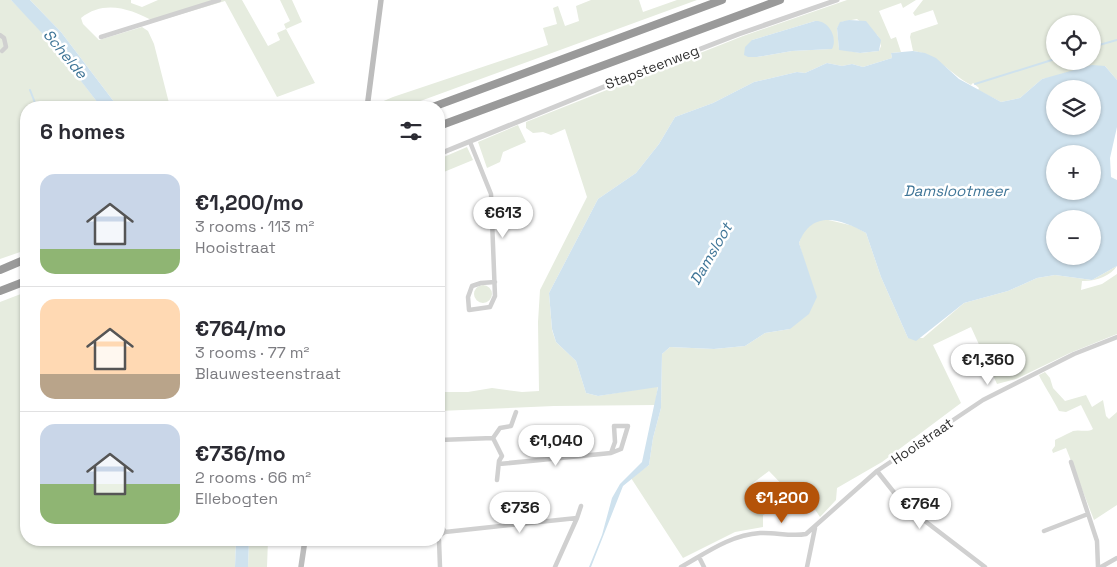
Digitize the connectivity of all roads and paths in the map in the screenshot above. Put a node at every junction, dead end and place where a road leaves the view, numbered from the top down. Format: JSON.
{"nodes":[{"id":1,"x":219,"y":0,"type":"edge"},
{"id":2,"x":381,"y":0,"type":"edge"},
{"id":3,"x":722,"y":0,"type":"edge"},
{"id":4,"x":780,"y":0,"type":"edge"},
{"id":5,"x":837,"y":0,"type":"edge"},
{"id":6,"x":0,"y":35,"type":"edge"},
{"id":7,"x":101,"y":37,"type":"dead end"},
{"id":8,"x":2,"y":51,"type":"dead end"},
{"id":9,"x":367,"y":101,"type":"edge"},
{"id":10,"x":445,"y":102,"type":"edge"},
{"id":11,"x":445,"y":124,"type":"edge"},
{"id":12,"x":470,"y":142,"type":"junction"},
{"id":13,"x":445,"y":152,"type":"edge"},
{"id":14,"x":20,"y":262,"type":"edge"},
{"id":15,"x":0,"y":270,"type":"edge"},
{"id":16,"x":495,"y":282,"type":"junction"},
{"id":17,"x":20,"y":283,"type":"edge"},
{"id":18,"x":0,"y":291,"type":"edge"},
{"id":19,"x":1117,"y":337,"type":"edge"},
{"id":20,"x":516,"y":412,"type":"dead end"},
{"id":21,"x":560,"y":429,"type":"dead end"},
{"id":22,"x":493,"y":438,"type":"junction"},
{"id":23,"x":445,"y":440,"type":"edge"},
{"id":24,"x":611,"y":453,"type":"junction"},
{"id":25,"x":502,"y":456,"type":"junction"},
{"id":26,"x":562,"y":457,"type":"junction"},
{"id":27,"x":521,"y":461,"type":"junction"},
{"id":28,"x":1071,"y":462,"type":"dead end"},
{"id":29,"x":499,"y":464,"type":"junction"},
{"id":30,"x":877,"y":471,"type":"junction"},
{"id":31,"x":497,"y":480,"type":"dead end"},
{"id":32,"x":581,"y":506,"type":"dead end"},
{"id":33,"x":1088,"y":514,"type":"junction"},
{"id":34,"x":577,"y":518,"type":"junction"},
{"id":35,"x":815,"y":528,"type":"junction"},
{"id":36,"x":1044,"y":531,"type":"dead end"},
{"id":37,"x":445,"y":532,"type":"edge"},
{"id":38,"x":304,"y":546,"type":"edge"},
{"id":39,"x":439,"y":546,"type":"edge"},
{"id":40,"x":698,"y":557,"type":"junction"},
{"id":41,"x":1117,"y":558,"type":"edge"},
{"id":42,"x":302,"y":567,"type":"edge"},
{"id":43,"x":440,"y":567,"type":"edge"},
{"id":44,"x":555,"y":567,"type":"edge"},
{"id":45,"x":682,"y":567,"type":"edge"},
{"id":46,"x":704,"y":567,"type":"edge"},
{"id":47,"x":807,"y":567,"type":"edge"},
{"id":48,"x":984,"y":567,"type":"edge"},
{"id":49,"x":1100,"y":567,"type":"edge"}],
"edges":[{"from":1,"to":7,"type":"street"},
{"from":2,"to":9,"type":"main road"},
{"from":3,"to":10,"type":"highway"},
{"from":4,"to":11,"type":"highway"},
{"from":5,"to":12,"type":"street","name":"Stapsteenweg"},
{"from":6,"to":8,"type":"street"},
{"from":12,"to":13,"type":"street","name":"Stapsteenweg"},
{"from":12,"to":16,"type":"street"},
{"from":14,"to":15,"type":"highway"},
{"from":16,"to":16,"type":"street"},
{"from":17,"to":18,"type":"highway"},
{"from":19,"to":30,"type":"street","name":"Hooistraat"},
{"from":20,"to":22,"type":"street"},
{"from":21,"to":26,"type":"street"},
{"from":22,"to":23,"type":"street"},
{"from":22,"to":25,"type":"street"},
{"from":24,"to":24,"type":"street"},
{"from":24,"to":26,"type":"street"},
{"from":25,"to":27,"type":"street"},
{"from":25,"to":29,"type":"street"},
{"from":26,"to":27,"type":"street"},
{"from":27,"to":29,"type":"street"},
{"from":28,"to":33,"type":"street"},
{"from":29,"to":31,"type":"street"},
{"from":30,"to":35,"type":"street","name":"Hooistraat"},
{"from":30,"to":48,"type":"street"},
{"from":32,"to":34,"type":"street"},
{"from":33,"to":36,"type":"street"},
{"from":33,"to":49,"type":"street"},
{"from":34,"to":37,"type":"street"},
{"from":34,"to":44,"type":"street"},
{"from":35,"to":40,"type":"street","name":"Hooistraat"},
{"from":35,"to":47,"type":"street"},
{"from":38,"to":42,"type":"main road"},
{"from":39,"to":43,"type":"street"},
{"from":40,"to":45,"type":"street","name":"Hooistraat"},
{"from":40,"to":46,"type":"street"},
{"from":41,"to":49,"type":"street"}]}
